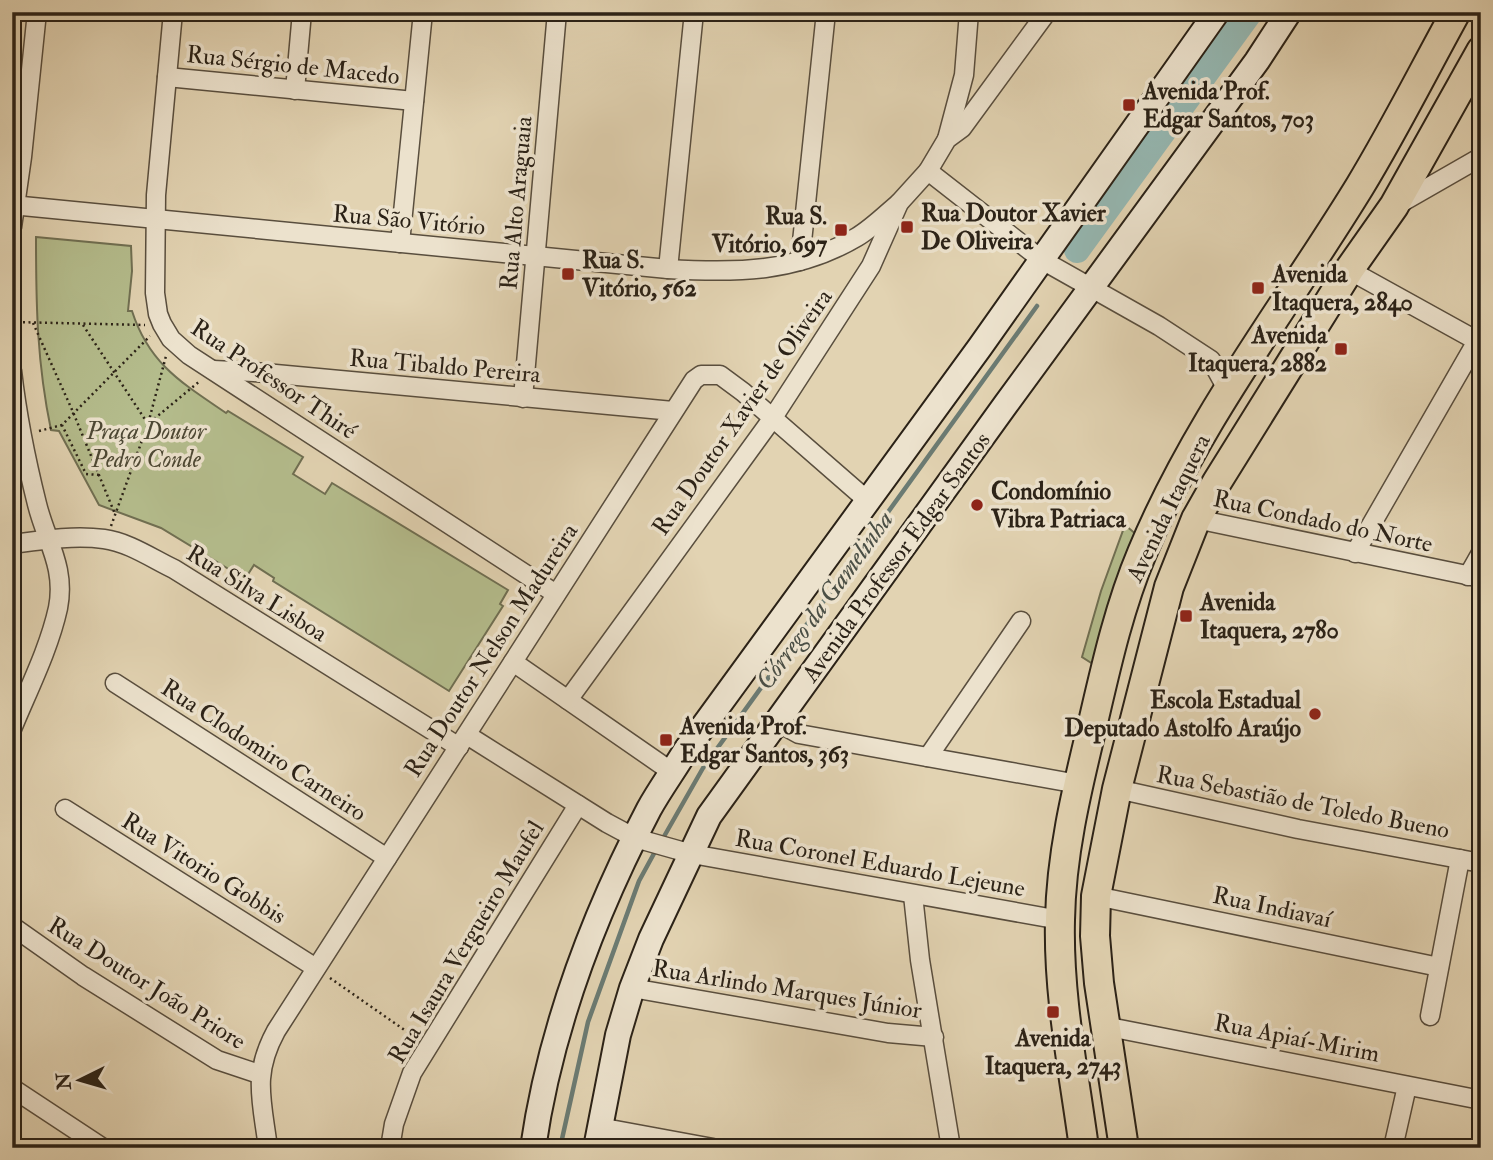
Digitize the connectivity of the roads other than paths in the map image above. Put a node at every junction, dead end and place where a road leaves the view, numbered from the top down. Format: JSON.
{"nodes":[{"id":1,"x":37,"y":12,"type":"edge"},
{"id":2,"x":173,"y":12,"type":"edge"},
{"id":3,"x":302,"y":12,"type":"edge"},
{"id":4,"x":423,"y":12,"type":"edge"},
{"id":5,"x":557,"y":12,"type":"edge"},
{"id":6,"x":694,"y":12,"type":"edge"},
{"id":7,"x":826,"y":12,"type":"edge"},
{"id":8,"x":969,"y":12,"type":"edge"},
{"id":9,"x":1047,"y":12,"type":"edge"},
{"id":10,"x":1217,"y":12,"type":"edge"},
{"id":11,"x":1289,"y":12,"type":"edge"},
{"id":12,"x":1456,"y":12,"type":"edge"},
{"id":13,"x":1481,"y":51,"type":"edge"},
{"id":14,"x":167,"y":77,"type":"junction"},
{"id":15,"x":295,"y":90,"type":"junction"},
{"id":16,"x":414,"y":101,"type":"junction"},
{"id":17,"x":947,"y":139,"type":"junction"},
{"id":18,"x":1481,"y":157,"type":"edge"},
{"id":19,"x":928,"y":171,"type":"junction"},
{"id":20,"x":899,"y":203,"type":"junction"},
{"id":21,"x":13,"y":206,"type":"edge"},
{"id":22,"x":1394,"y":206,"type":"junction"},
{"id":23,"x":155,"y":220,"type":"junction"},
{"id":24,"x":12,"y":227,"type":"edge"},
{"id":25,"x":400,"y":243,"type":"junction"},
{"id":26,"x":536,"y":256,"type":"junction"},
{"id":27,"x":1042,"y":260,"type":"junction"},
{"id":28,"x":800,"y":261,"type":"junction"},
{"id":29,"x":668,"y":269,"type":"junction"},
{"id":30,"x":1349,"y":270,"type":"junction"},
{"id":31,"x":1091,"y":288,"type":"junction"},
{"id":32,"x":1479,"y":342,"type":"edge"},
{"id":33,"x":1210,"y":360,"type":"junction"},
{"id":34,"x":1245,"y":363,"type":"junction"},
{"id":35,"x":213,"y":370,"type":"junction"},
{"id":36,"x":12,"y":371,"type":"edge"},
{"id":37,"x":1228,"y":391,"type":"junction"},
{"id":38,"x":523,"y":398,"type":"junction"},
{"id":39,"x":673,"y":411,"type":"junction"},
{"id":40,"x":772,"y":419,"type":"junction"},
{"id":41,"x":868,"y":500,"type":"junction"},
{"id":42,"x":1196,"y":519,"type":"junction"},
{"id":43,"x":50,"y":539,"type":"junction"},
{"id":44,"x":12,"y":544,"type":"edge"},
{"id":45,"x":1355,"y":553,"type":"junction"},
{"id":46,"x":1481,"y":553,"type":"edge"},
{"id":47,"x":1474,"y":577,"type":"edge"},
{"id":48,"x":556,"y":594,"type":"junction"},
{"id":49,"x":1021,"y":621,"type":"dead end"},
{"id":50,"x":513,"y":662,"type":"junction"},
{"id":51,"x":115,"y":683,"type":"dead end"},
{"id":52,"x":568,"y":700,"type":"junction"},
{"id":53,"x":777,"y":722,"type":"junction"},
{"id":54,"x":12,"y":729,"type":"edge"},
{"id":55,"x":463,"y":741,"type":"junction"},
{"id":56,"x":928,"y":757,"type":"junction"},
{"id":57,"x":672,"y":772,"type":"junction"},
{"id":58,"x":1078,"y":784,"type":"junction"},
{"id":59,"x":1116,"y":789,"type":"junction"},
{"id":60,"x":578,"y":805,"type":"junction"},
{"id":61,"x":65,"y":808,"type":"dead end"},
{"id":62,"x":642,"y":840,"type":"junction"},
{"id":63,"x":685,"y":852,"type":"junction"},
{"id":64,"x":387,"y":858,"type":"junction"},
{"id":65,"x":1460,"y":859,"type":"junction"},
{"id":66,"x":1481,"y":863,"type":"edge"},
{"id":67,"x":913,"y":895,"type":"junction"},
{"id":68,"x":1096,"y":896,"type":"junction"},
{"id":69,"x":1060,"y":920,"type":"junction"},
{"id":70,"x":12,"y":926,"type":"edge"},
{"id":71,"x":1439,"y":967,"type":"junction"},
{"id":72,"x":316,"y":968,"type":"junction"},
{"id":73,"x":632,"y":988,"type":"junction"},
{"id":74,"x":1430,"y":1016,"type":"dead end"},
{"id":75,"x":1104,"y":1026,"type":"junction"},
{"id":76,"x":934,"y":1037,"type":"junction"},
{"id":77,"x":259,"y":1074,"type":"junction"},
{"id":78,"x":1407,"y":1086,"type":"junction"},
{"id":79,"x":12,"y":1088,"type":"edge"},
{"id":80,"x":1481,"y":1100,"type":"edge"},
{"id":81,"x":598,"y":1137,"type":"edge"},
{"id":82,"x":103,"y":1148,"type":"edge"},
{"id":83,"x":268,"y":1148,"type":"edge"},
{"id":84,"x":390,"y":1148,"type":"edge"},
{"id":85,"x":533,"y":1148,"type":"edge"},
{"id":86,"x":713,"y":1148,"type":"edge"},
{"id":87,"x":951,"y":1148,"type":"edge"},
{"id":88,"x":1084,"y":1148,"type":"edge"},
{"id":89,"x":1124,"y":1148,"type":"edge"},
{"id":90,"x":1393,"y":1148,"type":"edge"}],
"edges":[{"from":1,"to":21,"type":"street"},
{"from":2,"to":14,"type":"street","name":"Rua Professor Thiré"},
{"from":3,"to":15,"type":"street"},
{"from":4,"to":16,"type":"street"},
{"from":5,"to":26,"type":"street","name":"Rua Alto Araguaia"},
{"from":6,"to":29,"type":"street"},
{"from":7,"to":28,"type":"street"},
{"from":8,"to":17,"type":"street"},
{"from":9,"to":17,"type":"street","name":"Rua Doutor Xavier de Oliveira"},
{"from":10,"to":27,"type":"main road"},
{"from":11,"to":31,"type":"main road","name":"Avenida Professor Edgar Santos"},
{"from":12,"to":34,"type":"main road","name":"Avenida Itaquera"},
{"from":13,"to":22,"type":"main road","name":"Avenida Itaquera"},
{"from":14,"to":15,"type":"street","name":"Rua Sérgio de Macedo"},
{"from":14,"to":23,"type":"street","name":"Rua Professor Thiré"},
{"from":15,"to":16,"type":"street","name":"Rua Sérgio de Macedo"},
{"from":16,"to":25,"type":"street"},
{"from":17,"to":19,"type":"street","name":"Rua Doutor Xavier de Oliveira"},
{"from":18,"to":22,"type":"street"},
{"from":19,"to":20,"type":"street","name":"Rua Doutor Xavier de Oliveira"},
{"from":19,"to":27,"type":"street"},
{"from":20,"to":28,"type":"street","name":"Rua São Vitório"},
{"from":20,"to":40,"type":"street","name":"Rua Doutor Xavier de Oliveira"},
{"from":21,"to":23,"type":"street","name":"Rua São Vitório"},
{"from":21,"to":24,"type":"street"},
{"from":22,"to":30,"type":"main road","name":"Avenida Itaquera"},
{"from":23,"to":25,"type":"street","name":"Rua São Vitório"},
{"from":23,"to":35,"type":"street","name":"Rua Professor Thiré"},
{"from":25,"to":26,"type":"street","name":"Rua São Vitório"},
{"from":26,"to":29,"type":"street","name":"Rua São Vitório"},
{"from":26,"to":38,"type":"street","name":"Rua Alto Araguaia"},
{"from":27,"to":31,"type":"street"},
{"from":27,"to":41,"type":"main road"},
{"from":28,"to":29,"type":"street","name":"Rua São Vitório"},
{"from":30,"to":32,"type":"street"},
{"from":30,"to":42,"type":"main road","name":"Avenida Itaquera"},
{"from":31,"to":33,"type":"street"},
{"from":31,"to":53,"type":"main road","name":"Avenida Professor Edgar Santos"},
{"from":32,"to":45,"type":"street"},
{"from":33,"to":34,"type":"street"},
{"from":33,"to":37,"type":"street"},
{"from":34,"to":37,"type":"main road","name":"Avenida Itaquera"},
{"from":35,"to":38,"type":"street","name":"Rua Tibaldo Pereira"},
{"from":35,"to":48,"type":"street","name":"Rua Professor Thiré"},
{"from":36,"to":43,"type":"street"},
{"from":37,"to":58,"type":"main road","name":"Avenida Itaquera"},
{"from":38,"to":39,"type":"street","name":"Rua Tibaldo Pereira"},
{"from":39,"to":40,"type":"street","name":"Rua Doutor Nelson Madureira"},
{"from":39,"to":48,"type":"street","name":"Rua Doutor Nelson Madureira"},
{"from":40,"to":41,"type":"street","name":"Rua Doutor Nelson Madureira"},
{"from":40,"to":52,"type":"street","name":"Rua Doutor Xavier de Oliveira"},
{"from":41,"to":57,"type":"main road"},
{"from":42,"to":45,"type":"street","name":"Rua Condado do Norte"},
{"from":42,"to":59,"type":"main road","name":"Avenida Itaquera"},
{"from":43,"to":44,"type":"street","name":"Rua Silva Lisboa"},
{"from":43,"to":54,"type":"street"},
{"from":43,"to":55,"type":"street","name":"Rua Silva Lisboa"},
{"from":45,"to":47,"type":"street","name":"Rua Condado do Norte"},
{"from":46,"to":47,"type":"street"},
{"from":48,"to":50,"type":"street","name":"Rua Doutor Nelson Madureira"},
{"from":49,"to":56,"type":"street"},
{"from":50,"to":52,"type":"street"},
{"from":50,"to":55,"type":"street","name":"Rua Doutor Nelson Madureira"},
{"from":51,"to":64,"type":"street","name":"Rua Clodomiro Carneiro"},
{"from":52,"to":57,"type":"street"},
{"from":53,"to":56,"type":"street"},
{"from":53,"to":63,"type":"main road","name":"Avenida Professor Edgar Santos"},
{"from":55,"to":60,"type":"street","name":"Rua Silva Lisboa"},
{"from":55,"to":64,"type":"street","name":"Rua Doutor Nelson Madureira"},
{"from":56,"to":58,"type":"street"},
{"from":57,"to":62,"type":"main road"},
{"from":58,"to":69,"type":"main road","name":"Avenida Itaquera"},
{"from":59,"to":65,"type":"street","name":"Rua Sebastião de Toledo Bueno"},
{"from":59,"to":68,"type":"main road","name":"Avenida Itaquera"},
{"from":60,"to":62,"type":"street","name":"Rua Coronel Eduardo Lejeune"},
{"from":60,"to":84,"type":"street","name":"Rua Isaura Vergueiro Maufel"},
{"from":61,"to":72,"type":"street","name":"Rua Vitorio Gobbis"},
{"from":62,"to":63,"type":"street","name":"Rua Coronel Eduardo Lejeune"},
{"from":62,"to":85,"type":"main road"},
{"from":63,"to":67,"type":"street","name":"Rua Coronel Eduardo Lejeune"},
{"from":63,"to":73,"type":"main road","name":"Avenida Professor Edgar Santos"},
{"from":64,"to":72,"type":"street","name":"Rua Doutor Nelson Madureira"},
{"from":65,"to":66,"type":"street","name":"Rua Sebastião de Toledo Bueno"},
{"from":65,"to":71,"type":"street"},
{"from":67,"to":69,"type":"street","name":"Rua Coronel Eduardo Lejeune"},
{"from":67,"to":76,"type":"street"},
{"from":68,"to":71,"type":"street","name":"Rua Indiavaí"},
{"from":68,"to":75,"type":"main road","name":"Avenida Itaquera"},
{"from":69,"to":88,"type":"main road","name":"Avenida Itaquera"},
{"from":70,"to":77,"type":"street","name":"Rua Doutor João Priore"},
{"from":71,"to":74,"type":"street"},
{"from":72,"to":77,"type":"street","name":"Rua Doutor Nelson Madureira"},
{"from":73,"to":76,"type":"street","name":"Rua Arlindo Marques Júnior"},
{"from":73,"to":81,"type":"main road","name":"Avenida Professor Edgar Santos"},
{"from":75,"to":78,"type":"street","name":"Rua Apiaí-Mirim"},
{"from":75,"to":89,"type":"main road","name":"Avenida Itaquera"},
{"from":76,"to":87,"type":"street"},
{"from":77,"to":83,"type":"street","name":"Rua Doutor Nelson Madureira"},
{"from":78,"to":80,"type":"street","name":"Rua Apiaí-Mirim"},
{"from":78,"to":90,"type":"street"},
{"from":79,"to":82,"type":"street"},
{"from":81,"to":86,"type":"street"}]}
